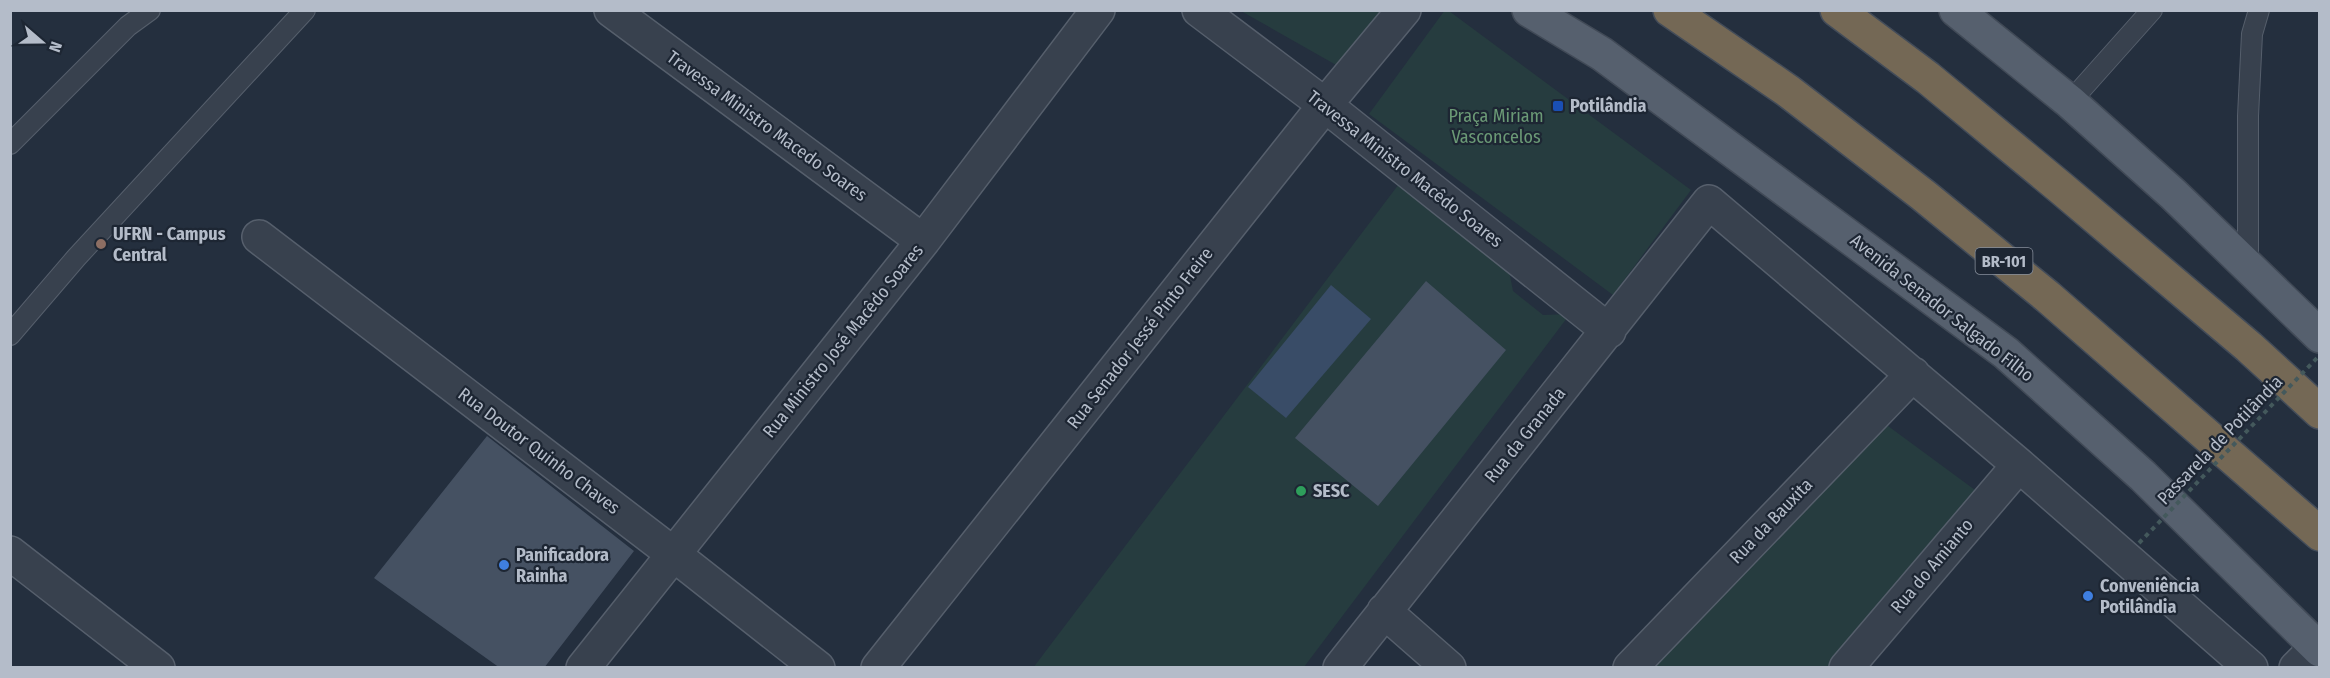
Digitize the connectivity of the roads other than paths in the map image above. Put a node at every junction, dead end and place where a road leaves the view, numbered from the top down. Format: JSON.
{"nodes":[{"id":1,"x":150,"y":10,"type":"edge"},
{"id":2,"x":305,"y":10,"type":"edge"},
{"id":3,"x":610,"y":10,"type":"edge"},
{"id":4,"x":1098,"y":10,"type":"edge"},
{"id":5,"x":1199,"y":10,"type":"edge"},
{"id":6,"x":1404,"y":10,"type":"edge"},
{"id":7,"x":1529,"y":10,"type":"edge"},
{"id":8,"x":1670,"y":10,"type":"edge"},
{"id":9,"x":1838,"y":10,"type":"edge"},
{"id":10,"x":1956,"y":10,"type":"edge"},
{"id":11,"x":2152,"y":10,"type":"edge"},
{"id":12,"x":2259,"y":10,"type":"edge"},
{"id":13,"x":2070,"y":102,"type":"junction"},
{"id":14,"x":1325,"y":105,"type":"junction"},
{"id":15,"x":10,"y":144,"type":"edge"},
{"id":16,"x":260,"y":237,"type":"dead end"},
{"id":17,"x":923,"y":242,"type":"junction"},
{"id":18,"x":2248,"y":267,"type":"junction"},
{"id":19,"x":1609,"y":331,"type":"junction"},
{"id":20,"x":10,"y":334,"type":"edge"},
{"id":21,"x":2319,"y":336,"type":"edge"},
{"id":22,"x":1913,"y":374,"type":"junction"},
{"id":23,"x":2319,"y":412,"type":"edge"},
{"id":24,"x":2019,"y":465,"type":"junction"},
{"id":25,"x":2319,"y":534,"type":"edge"},
{"id":26,"x":10,"y":553,"type":"edge"},
{"id":27,"x":672,"y":553,"type":"junction"},
{"id":28,"x":1384,"y":611,"type":"junction"},
{"id":29,"x":2311,"y":655,"type":"edge"},
{"id":30,"x":158,"y":668,"type":"edge"},
{"id":31,"x":582,"y":668,"type":"edge"},
{"id":32,"x":818,"y":668,"type":"edge"},
{"id":33,"x":878,"y":668,"type":"edge"},
{"id":34,"x":1341,"y":668,"type":"edge"},
{"id":35,"x":1449,"y":668,"type":"edge"},
{"id":36,"x":1630,"y":668,"type":"edge"},
{"id":37,"x":1846,"y":668,"type":"edge"},
{"id":38,"x":2251,"y":668,"type":"edge"}],
"edges":[{"from":1,"to":15,"type":"lane"},
{"from":2,"to":20,"type":"lane"},
{"from":3,"to":17,"type":"street","name":"Travessa Ministro Macedo Soares"},
{"from":4,"to":17,"type":"street","name":"Rua Ministro José Macêdo Soares"},
{"from":5,"to":14,"type":"street","name":"Travessa Ministro Macêdo Soares"},
{"from":6,"to":14,"type":"street","name":"Rua Senador Jessé Pinto Freire"},
{"from":7,"to":29,"type":"main road","name":"Avenida Senador Salgado Filho"},
{"from":8,"to":25,"type":"highway","number":"BR-101"},
{"from":9,"to":23,"type":"highway"},
{"from":10,"to":13,"type":"main road"},
{"from":11,"to":13,"type":"lane"},
{"from":12,"to":18,"type":"lane"},
{"from":13,"to":18,"type":"main road"},
{"from":14,"to":19,"type":"street","name":"Travessa Ministro Macêdo Soares"},
{"from":14,"to":33,"type":"street","name":"Rua Senador Jessé Pinto Freire"},
{"from":16,"to":27,"type":"street","name":"Rua Doutor Quinho Chaves"},
{"from":17,"to":27,"type":"street","name":"Rua Ministro José Macêdo Soares"},
{"from":18,"to":21,"type":"main road"},
{"from":19,"to":22,"type":"street","name":"Rua da Granada"},
{"from":19,"to":28,"type":"street","name":"Rua da Granada"},
{"from":22,"to":24,"type":"street"},
{"from":22,"to":36,"type":"street","name":"Rua da Bauxita"},
{"from":24,"to":37,"type":"street","name":"Rua do Amianto"},
{"from":24,"to":38,"type":"street"},
{"from":26,"to":30,"type":"street"},
{"from":27,"to":31,"type":"street","name":"Rua Ministro José Macêdo Soares"},
{"from":27,"to":32,"type":"street","name":"Rua Doutor Quinho Chaves"},
{"from":28,"to":34,"type":"street","name":"Rua da Granada"},
{"from":28,"to":35,"type":"street"}]}
